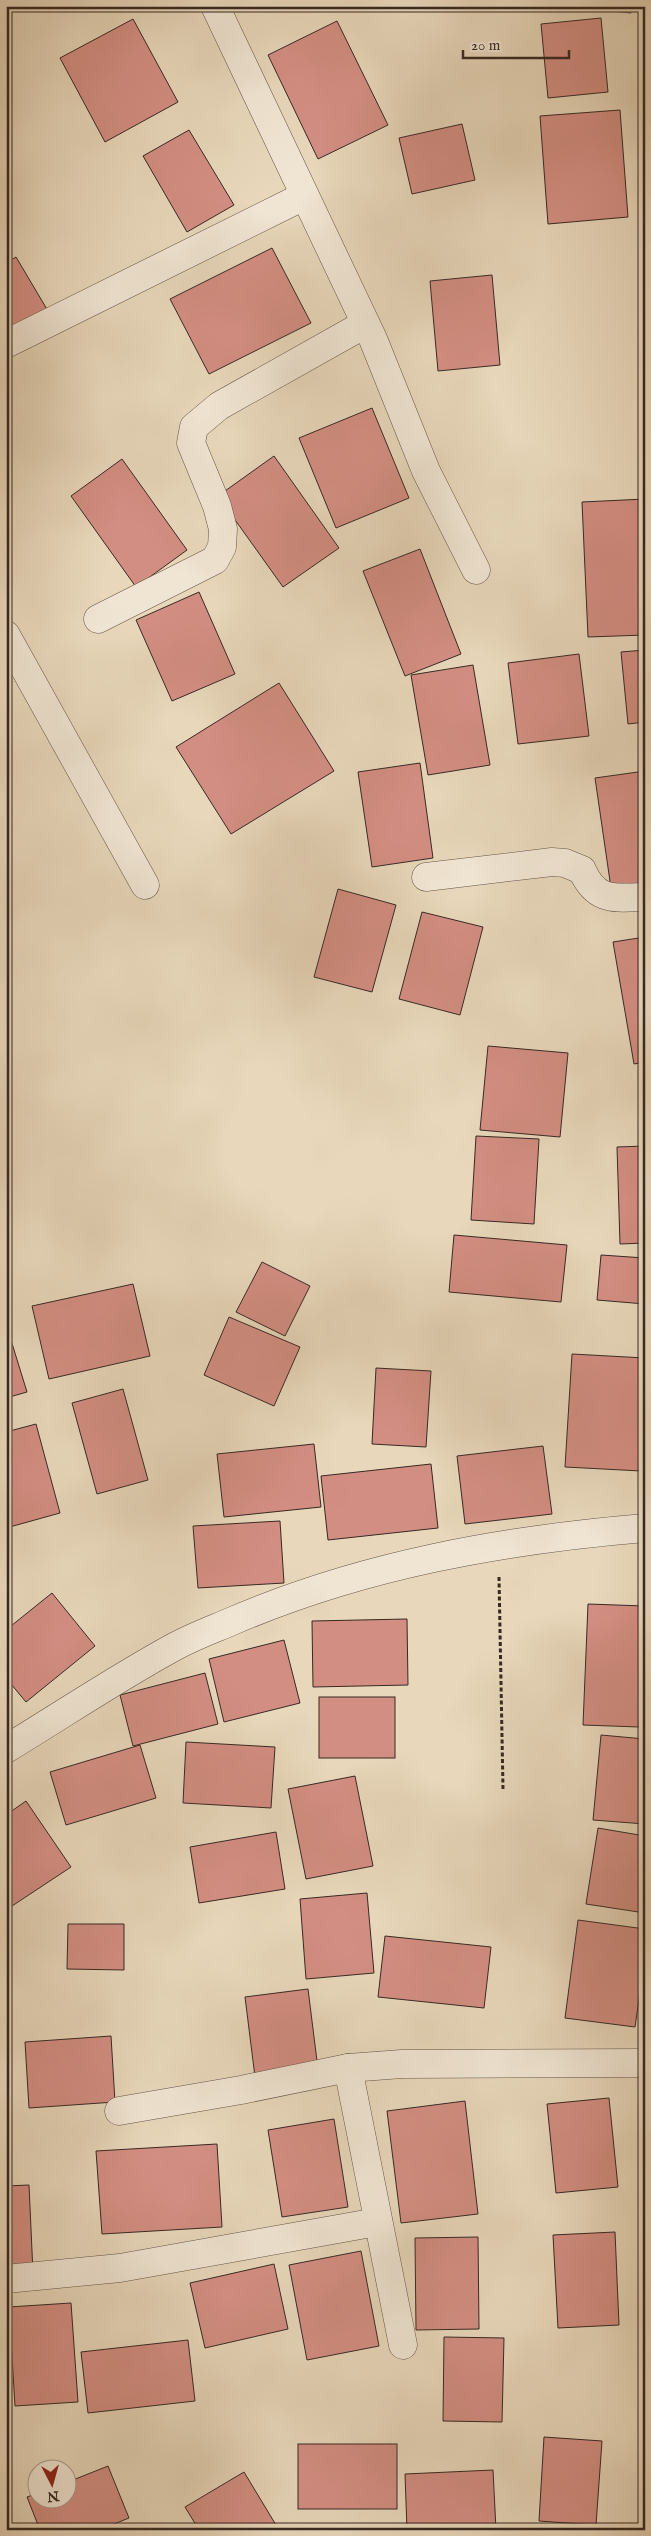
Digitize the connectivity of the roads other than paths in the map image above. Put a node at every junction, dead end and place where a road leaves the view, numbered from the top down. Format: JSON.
{"nodes":[{"id":1,"x":215,"y":6,"type":"edge"},
{"id":2,"x":304,"y":196,"type":"junction"},
{"id":3,"x":365,"y":324,"type":"junction"},
{"id":4,"x":6,"y":344,"type":"edge"},
{"id":5,"x":476,"y":570,"type":"dead end"},
{"id":6,"x":98,"y":620,"type":"dead end"},
{"id":7,"x":6,"y":635,"type":"edge"},
{"id":8,"x":426,"y":877,"type":"dead end"},
{"id":9,"x":145,"y":885,"type":"dead end"},
{"id":10,"x":645,"y":897,"type":"edge"},
{"id":11,"x":645,"y":1528,"type":"edge"},
{"id":12,"x":6,"y":1749,"type":"edge"},
{"id":13,"x":645,"y":2063,"type":"edge"},
{"id":14,"x":348,"y":2068,"type":"junction"},
{"id":15,"x":119,"y":2111,"type":"dead end"},
{"id":16,"x":377,"y":2222,"type":"junction"},
{"id":17,"x":6,"y":2279,"type":"edge"},
{"id":18,"x":403,"y":2345,"type":"dead end"}],
"edges":[{"from":1,"to":2,"type":"street"},
{"from":2,"to":3,"type":"street"},
{"from":2,"to":4,"type":"street"},
{"from":3,"to":5,"type":"street"},
{"from":3,"to":6,"type":"street"},
{"from":7,"to":9,"type":"street"},
{"from":8,"to":10,"type":"street"},
{"from":11,"to":12,"type":"street"},
{"from":13,"to":14,"type":"street"},
{"from":14,"to":15,"type":"street"},
{"from":14,"to":16,"type":"street"},
{"from":16,"to":17,"type":"street"},
{"from":16,"to":18,"type":"street"}]}
